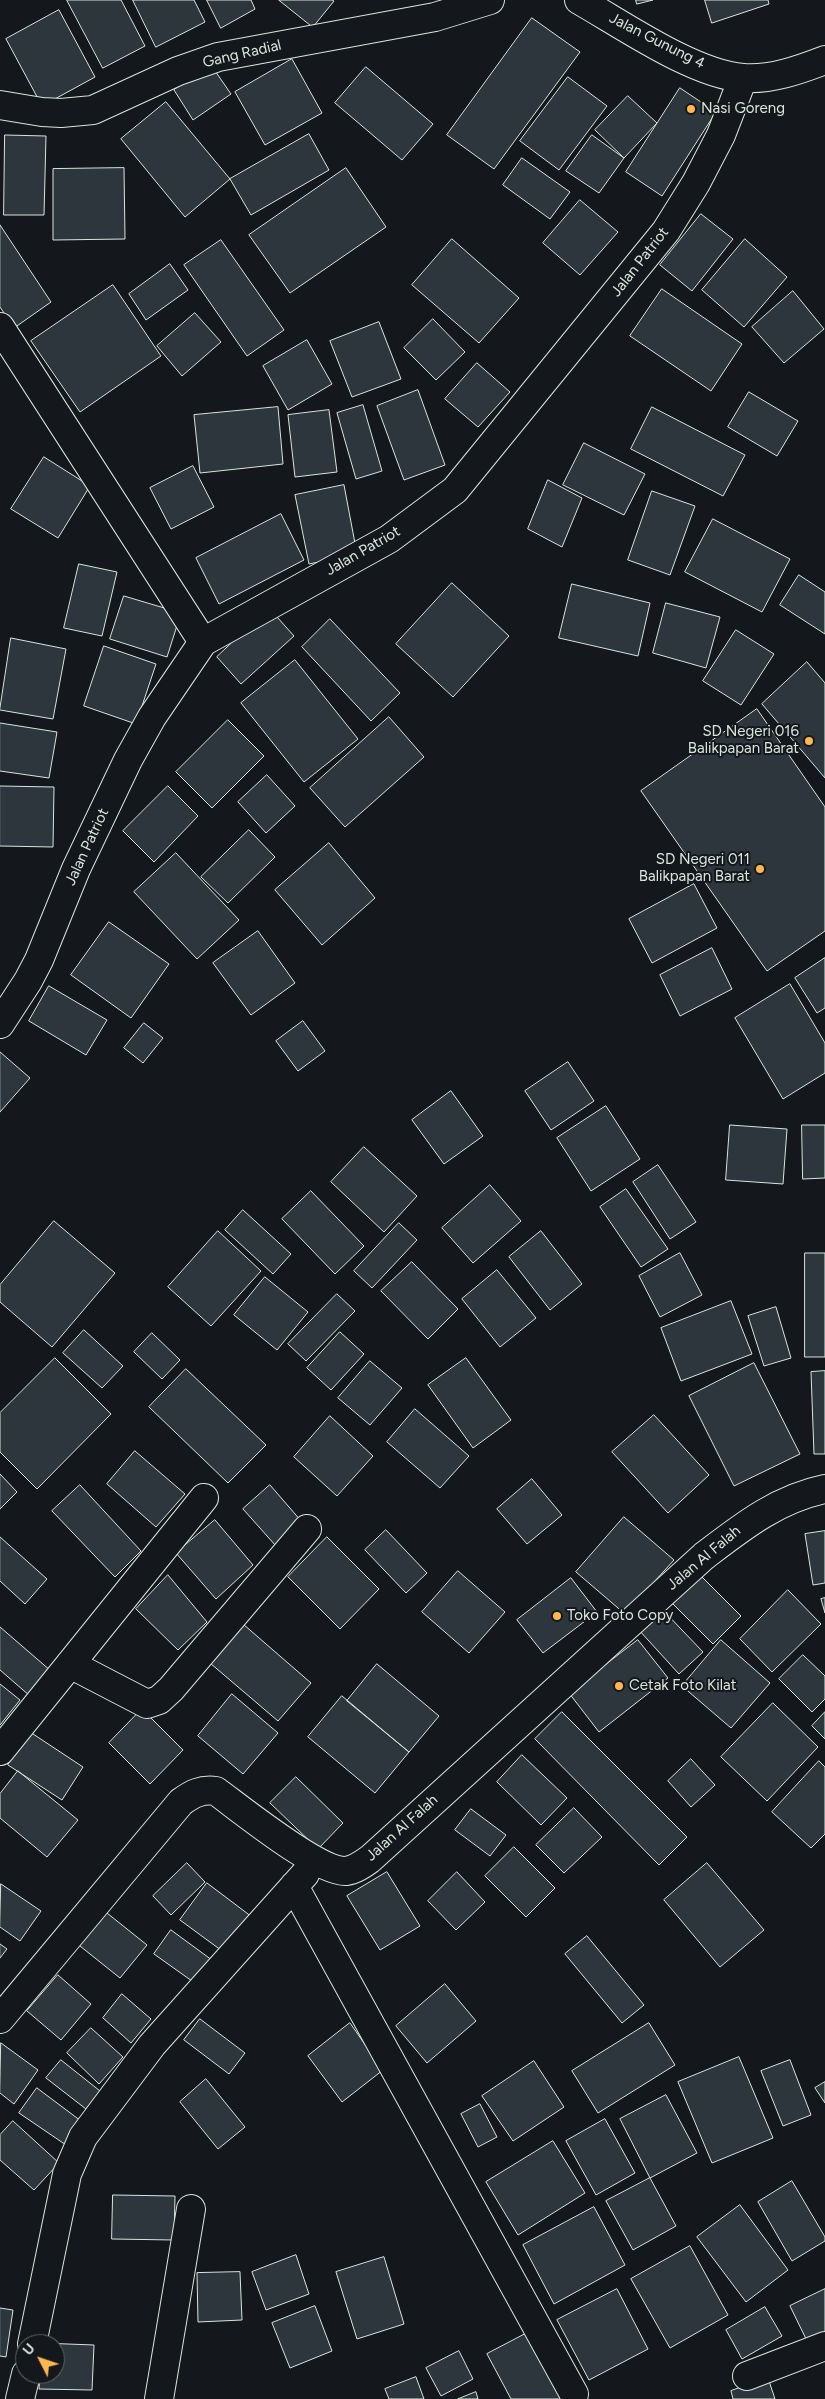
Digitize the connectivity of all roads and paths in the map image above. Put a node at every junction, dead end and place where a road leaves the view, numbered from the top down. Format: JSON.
{"nodes":[{"id":1,"x":490,"y":0,"type":"edge"},
{"id":2,"x":579,"y":0,"type":"edge"},
{"id":3,"x":825,"y":60,"type":"edge"},
{"id":4,"x":743,"y":78,"type":"junction"},
{"id":5,"x":0,"y":105,"type":"edge"},
{"id":6,"x":0,"y":326,"type":"edge"},
{"id":7,"x":203,"y":642,"type":"junction"},
{"id":8,"x":0,"y":1024,"type":"edge"},
{"id":9,"x":825,"y":1488,"type":"edge"},
{"id":10,"x":204,"y":1498,"type":"dead end"},
{"id":11,"x":307,"y":1529,"type":"dead end"},
{"id":12,"x":70,"y":1664,"type":"junction"},
{"id":13,"x":0,"y":1751,"type":"edge"},
{"id":14,"x":316,"y":1862,"type":"junction"},
{"id":15,"x":294,"y":1886,"type":"junction"},
{"id":16,"x":0,"y":2019,"type":"edge"},
{"id":17,"x":190,"y":2209,"type":"dead end"},
{"id":18,"x":34,"y":2334,"type":"edge"},
{"id":19,"x":825,"y":2346,"type":"edge"},
{"id":20,"x":747,"y":2376,"type":"dead end"},
{"id":21,"x":24,"y":2384,"type":"edge"},
{"id":22,"x":574,"y":2394,"type":"dead end"},
{"id":23,"x":20,"y":2399,"type":"edge"},
{"id":24,"x":159,"y":2399,"type":"edge"}],
"edges":[{"from":1,"to":5,"type":"street","name":"Gang Radial"},
{"from":2,"to":4,"type":"street","name":"Jalan Gunung 4"},
{"from":3,"to":4,"type":"street","name":"Jalan Gunung 4"},
{"from":4,"to":7,"type":"street","name":"Jalan Patriot"},
{"from":6,"to":7,"type":"street"},
{"from":7,"to":8,"type":"street","name":"Jalan Patriot"},
{"from":9,"to":14,"type":"street","name":"Jalan Al Falah"},
{"from":10,"to":12,"type":"street"},
{"from":11,"to":12,"type":"street"},
{"from":12,"to":13,"type":"street"},
{"from":14,"to":15,"type":"street"},
{"from":14,"to":16,"type":"street","name":"Jalan Al Falah"},
{"from":15,"to":18,"type":"street"},
{"from":15,"to":22,"type":"street"},
{"from":17,"to":24,"type":"street"},
{"from":19,"to":20,"type":"street"},
{"from":21,"to":23,"type":"street"}]}
